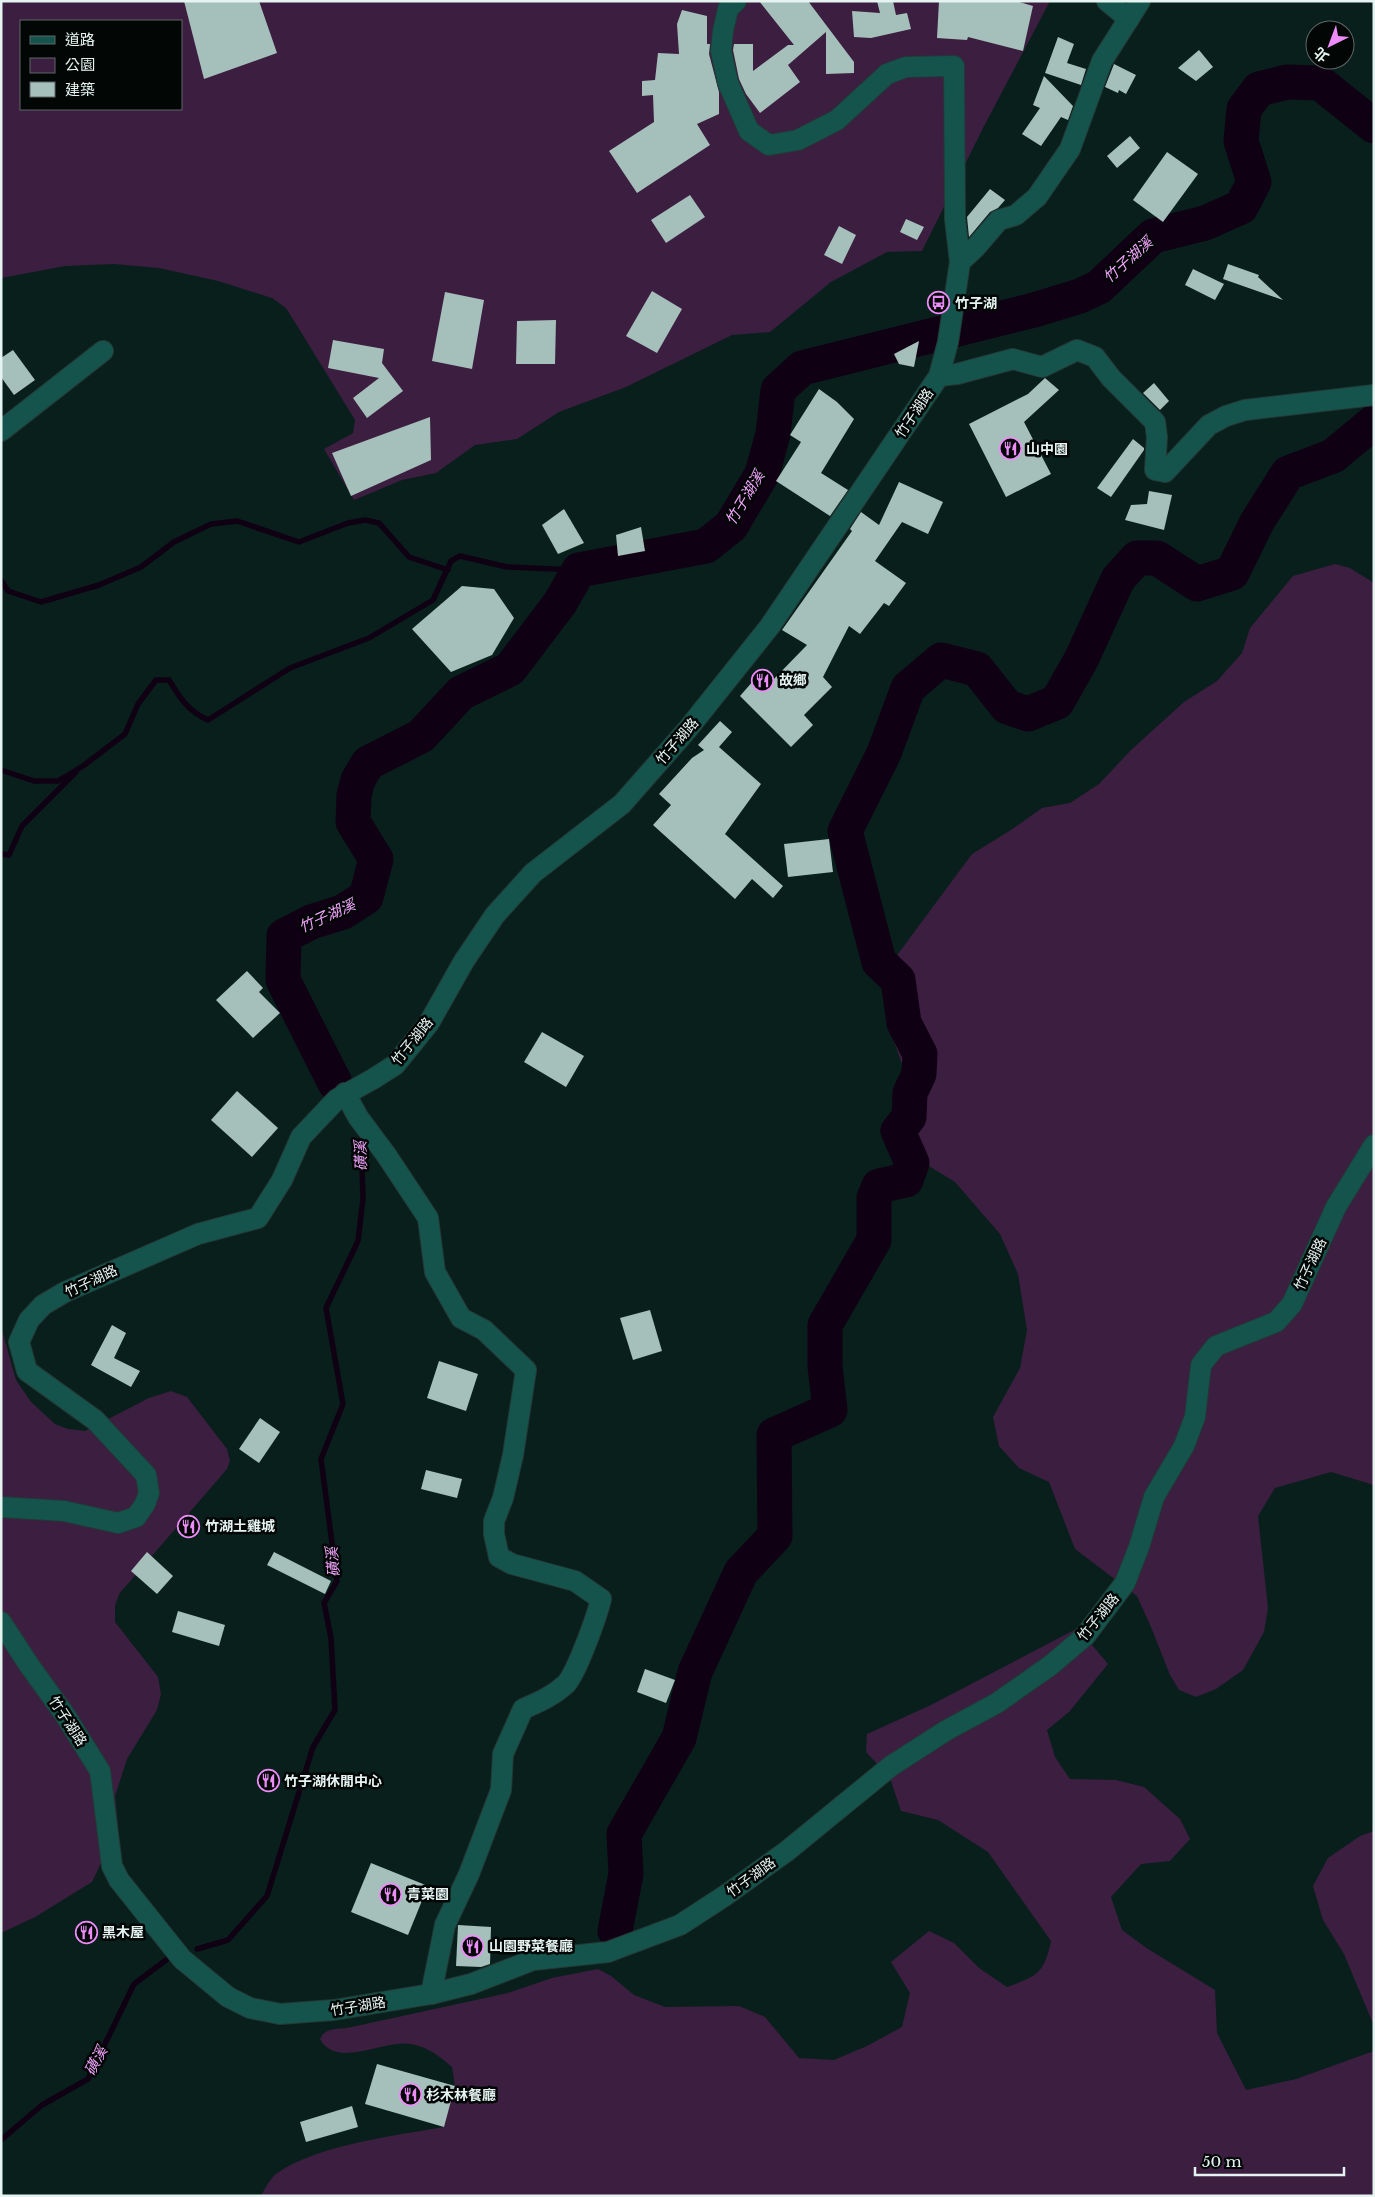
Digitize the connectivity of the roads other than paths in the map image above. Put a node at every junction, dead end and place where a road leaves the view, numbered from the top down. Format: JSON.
{"nodes":[{"id":1,"x":736,"y":1,"type":"edge"},
{"id":2,"x":1106,"y":1,"type":"edge"},
{"id":3,"x":1140,"y":1,"type":"edge"},
{"id":4,"x":1129,"y":19,"type":"junction"},
{"id":5,"x":960,"y":262,"type":"junction"},
{"id":6,"x":103,"y":351,"type":"dead end"},
{"id":7,"x":939,"y":376,"type":"junction"},
{"id":8,"x":1374,"y":395,"type":"edge"},
{"id":9,"x":1,"y":431,"type":"edge"},
{"id":10,"x":345,"y":1093,"type":"junction"},
{"id":11,"x":1374,"y":1144,"type":"edge"},
{"id":12,"x":1,"y":1507,"type":"edge"},
{"id":13,"x":1,"y":1622,"type":"edge"},
{"id":14,"x":431,"y":1994,"type":"junction"}],
"edges":[{"from":1,"to":5,"type":"street"},
{"from":2,"to":4,"type":"street"},
{"from":3,"to":4,"type":"street"},
{"from":4,"to":5,"type":"street"},
{"from":5,"to":7,"type":"street","name":"竹子湖路"},
{"from":6,"to":9,"type":"street"},
{"from":7,"to":8,"type":"street"},
{"from":7,"to":10,"type":"street","name":"竹子湖路"},
{"from":10,"to":12,"type":"street","name":"竹子湖路"},
{"from":10,"to":14,"type":"street"},
{"from":11,"to":14,"type":"street","name":"竹子湖路"},
{"from":13,"to":14,"type":"street","name":"竹子湖路"}]}
